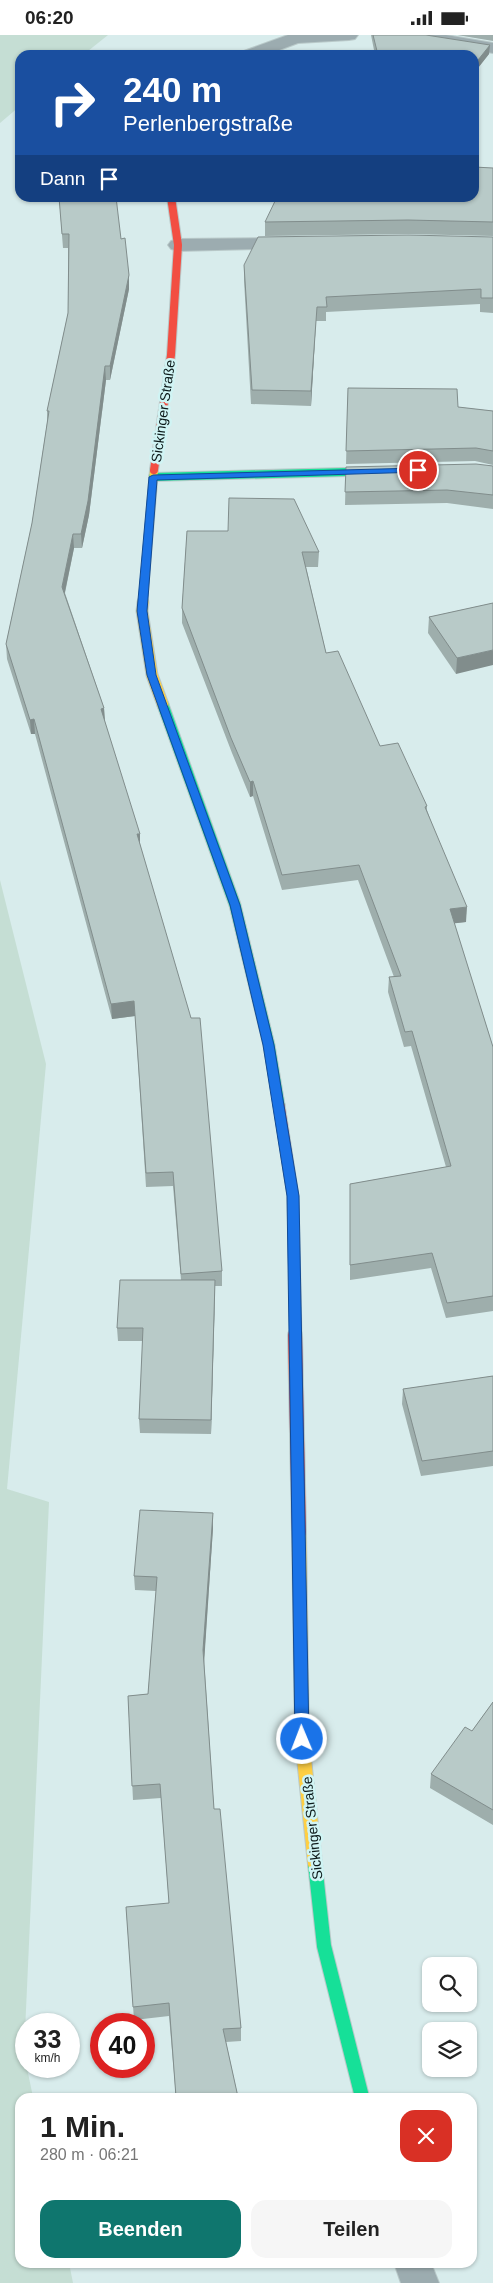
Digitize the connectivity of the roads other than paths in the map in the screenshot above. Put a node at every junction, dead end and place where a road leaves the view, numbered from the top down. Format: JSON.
{"nodes":[{"id":1,"x":349,"y":35,"type":"edge"},
{"id":2,"x":414,"y":35,"type":"edge"},
{"id":3,"x":493,"y":48,"type":"edge"},
{"id":4,"x":264,"y":50,"type":"edge"},
{"id":5,"x":172,"y":202,"type":"edge"},
{"id":6,"x":307,"y":243,"type":"edge"},
{"id":7,"x":178,"y":245,"type":"junction"},
{"id":8,"x":397,"y":471,"type":"edge"},
{"id":9,"x":153,"y":477,"type":"junction"},
{"id":10,"x":361,"y":2093,"type":"edge"},
{"id":11,"x":415,"y":2268,"type":"edge"},
{"id":12,"x":420,"y":2283,"type":"edge"}],
"edges":[{"from":1,"to":4,"type":"street"},
{"from":2,"to":3,"type":"street"},
{"from":5,"to":7,"type":"street","name":"Sickinger Straße"},
{"from":6,"to":7,"type":"street"},
{"from":7,"to":9,"type":"street","name":"Sickinger Straße"},
{"from":8,"to":9,"type":"street"},
{"from":9,"to":10,"type":"street","name":"Sickinger Straße"},
{"from":11,"to":12,"type":"street"}]}
